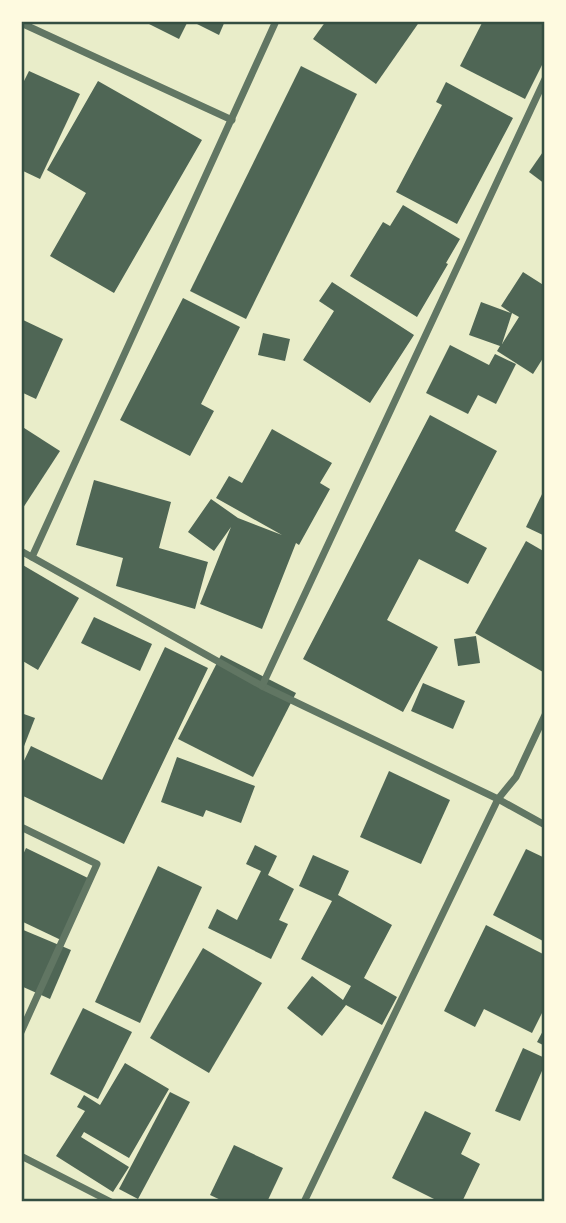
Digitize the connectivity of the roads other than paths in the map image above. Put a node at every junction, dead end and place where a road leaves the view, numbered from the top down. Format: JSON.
{"nodes":[{"id":1,"x":42,"y":21,"type":"edge"},
{"id":2,"x":276,"y":21,"type":"edge"},
{"id":3,"x":21,"y":23,"type":"edge"},
{"id":4,"x":37,"y":31,"type":"junction"},
{"id":5,"x":545,"y":79,"type":"edge"},
{"id":6,"x":232,"y":120,"type":"junction"},
{"id":7,"x":21,"y":551,"type":"edge"},
{"id":8,"x":32,"y":557,"type":"junction"},
{"id":9,"x":261,"y":686,"type":"junction"},
{"id":10,"x":545,"y":715,"type":"edge"},
{"id":11,"x":498,"y":799,"type":"junction"},
{"id":12,"x":545,"y":825,"type":"edge"},
{"id":13,"x":21,"y":827,"type":"edge"},
{"id":14,"x":21,"y":1032,"type":"edge"},
{"id":15,"x":21,"y":1156,"type":"edge"},
{"id":16,"x":111,"y":1202,"type":"edge"},
{"id":17,"x":304,"y":1202,"type":"edge"}],
"edges":[{"from":1,"to":4,"type":"street"},
{"from":2,"to":6,"type":"street"},
{"from":3,"to":4,"type":"street"},
{"from":4,"to":6,"type":"street"},
{"from":5,"to":9,"type":"street"},
{"from":6,"to":8,"type":"street"},
{"from":7,"to":8,"type":"street"},
{"from":8,"to":9,"type":"street"},
{"from":9,"to":11,"type":"street"},
{"from":10,"to":11,"type":"street"},
{"from":11,"to":12,"type":"street"},
{"from":11,"to":17,"type":"street"},
{"from":13,"to":14,"type":"street"},
{"from":15,"to":16,"type":"street"}]}
